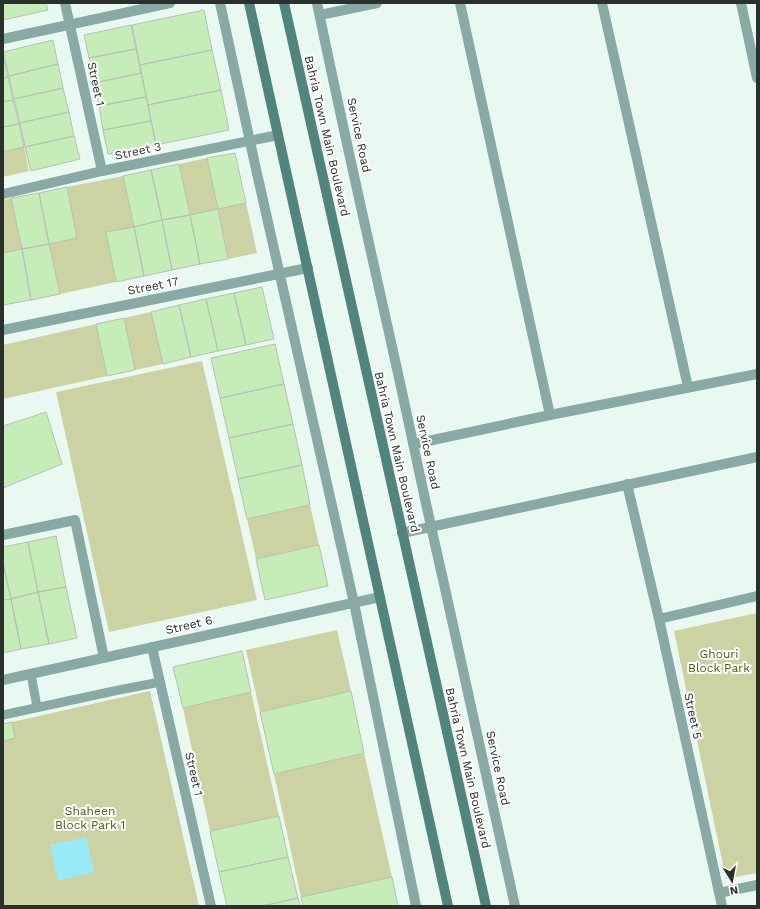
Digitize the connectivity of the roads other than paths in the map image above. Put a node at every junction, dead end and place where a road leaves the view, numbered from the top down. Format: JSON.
{"nodes":[{"id":1,"x":65,"y":3,"type":"edge"},
{"id":2,"x":170,"y":3,"type":"edge"},
{"id":3,"x":220,"y":3,"type":"edge"},
{"id":4,"x":249,"y":3,"type":"edge"},
{"id":5,"x":284,"y":3,"type":"edge"},
{"id":6,"x":318,"y":3,"type":"edge"},
{"id":7,"x":377,"y":3,"type":"edge"},
{"id":8,"x":460,"y":3,"type":"edge"},
{"id":9,"x":602,"y":3,"type":"edge"},
{"id":10,"x":741,"y":3,"type":"edge"},
{"id":11,"x":320,"y":15,"type":"junction"},
{"id":12,"x":70,"y":25,"type":"junction"},
{"id":13,"x":3,"y":39,"type":"edge"},
{"id":14,"x":757,"y":78,"type":"edge"},
{"id":15,"x":278,"y":135,"type":"junction"},
{"id":16,"x":250,"y":140,"type":"junction"},
{"id":17,"x":102,"y":171,"type":"junction"},
{"id":18,"x":3,"y":194,"type":"edge"},
{"id":19,"x":308,"y":268,"type":"junction"},
{"id":20,"x":280,"y":274,"type":"junction"},
{"id":21,"x":3,"y":330,"type":"edge"},
{"id":22,"x":757,"y":374,"type":"edge"},
{"id":23,"x":688,"y":387,"type":"junction"},
{"id":24,"x":550,"y":415,"type":"junction"},
{"id":25,"x":414,"y":444,"type":"junction"},
{"id":26,"x":757,"y":457,"type":"edge"},
{"id":27,"x":627,"y":484,"type":"junction"},
{"id":28,"x":431,"y":527,"type":"junction"},
{"id":29,"x":402,"y":533,"type":"junction"},
{"id":30,"x":3,"y":535,"type":"edge"},
{"id":31,"x":757,"y":596,"type":"edge"},
{"id":32,"x":380,"y":597,"type":"junction"},
{"id":33,"x":354,"y":603,"type":"junction"},
{"id":34,"x":659,"y":619,"type":"junction"},
{"id":35,"x":152,"y":647,"type":"junction"},
{"id":36,"x":104,"y":658,"type":"junction"},
{"id":37,"x":30,"y":674,"type":"junction"},
{"id":38,"x":3,"y":680,"type":"edge"},
{"id":39,"x":160,"y":682,"type":"junction"},
{"id":40,"x":37,"y":707,"type":"junction"},
{"id":41,"x":3,"y":715,"type":"edge"},
{"id":42,"x":757,"y":884,"type":"edge"},
{"id":43,"x":719,"y":893,"type":"junction"},
{"id":44,"x":211,"y":906,"type":"edge"},
{"id":45,"x":416,"y":906,"type":"edge"},
{"id":46,"x":448,"y":906,"type":"edge"},
{"id":47,"x":486,"y":906,"type":"edge"},
{"id":48,"x":515,"y":906,"type":"edge"},
{"id":49,"x":722,"y":906,"type":"edge"}],
"edges":[{"from":1,"to":12,"type":"street","name":"Street 1"},
{"from":2,"to":12,"type":"street"},
{"from":3,"to":16,"type":"street"},
{"from":4,"to":15,"type":"main road"},
{"from":5,"to":29,"type":"main road","name":"Bahria Town Main Boulevard"},
{"from":6,"to":11,"type":"street","name":"Service Road"},
{"from":7,"to":11,"type":"street"},
{"from":8,"to":24,"type":"street"},
{"from":9,"to":23,"type":"street"},
{"from":10,"to":14,"type":"street"},
{"from":11,"to":25,"type":"street","name":"Service Road"},
{"from":12,"to":13,"type":"street"},
{"from":12,"to":17,"type":"street","name":"Street 1"},
{"from":15,"to":16,"type":"street","name":"Street 3"},
{"from":15,"to":19,"type":"main road"},
{"from":16,"to":17,"type":"street","name":"Street 3"},
{"from":16,"to":20,"type":"street"},
{"from":17,"to":18,"type":"street","name":"Street 3"},
{"from":19,"to":20,"type":"street","name":"Street 17"},
{"from":19,"to":32,"type":"main road"},
{"from":20,"to":21,"type":"street","name":"Street 17"},
{"from":20,"to":33,"type":"street"},
{"from":22,"to":23,"type":"street"},
{"from":23,"to":24,"type":"street"},
{"from":24,"to":25,"type":"street"},
{"from":25,"to":28,"type":"street","name":"Service Road"},
{"from":26,"to":27,"type":"street"},
{"from":27,"to":28,"type":"street"},
{"from":27,"to":34,"type":"street","name":"Street 5"},
{"from":28,"to":29,"type":"street"},
{"from":28,"to":48,"type":"street","name":"Service Road"},
{"from":29,"to":47,"type":"main road","name":"Bahria Town Main Boulevard"},
{"from":30,"to":36,"type":"street"},
{"from":31,"to":34,"type":"street"},
{"from":32,"to":33,"type":"street","name":"Street 6"},
{"from":32,"to":46,"type":"main road"},
{"from":33,"to":35,"type":"street","name":"Street 6"},
{"from":33,"to":45,"type":"street"},
{"from":34,"to":43,"type":"street","name":"Street 5"},
{"from":35,"to":36,"type":"street","name":"Street 6"},
{"from":35,"to":39,"type":"street","name":"Street 1"},
{"from":36,"to":37,"type":"street","name":"Street 6"},
{"from":37,"to":38,"type":"street","name":"Street 6"},
{"from":37,"to":40,"type":"lane"},
{"from":39,"to":40,"type":"lane"},
{"from":39,"to":44,"type":"street","name":"Street 1"},
{"from":40,"to":41,"type":"lane"},
{"from":42,"to":43,"type":"street"},
{"from":43,"to":49,"type":"street","name":"Street 5"}]}
